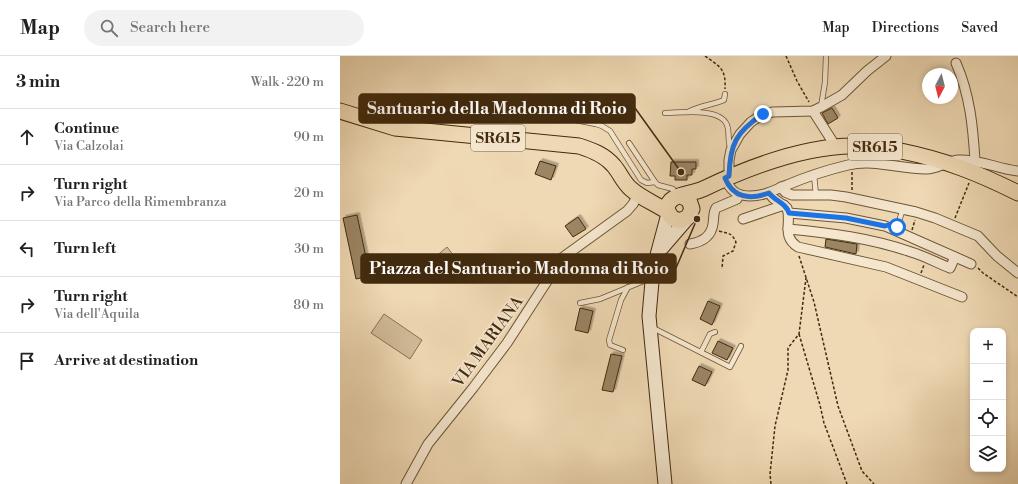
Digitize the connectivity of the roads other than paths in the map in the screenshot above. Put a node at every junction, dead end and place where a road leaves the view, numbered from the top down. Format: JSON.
{"nodes":[{"id":1,"x":826,"y":56,"type":"edge"},
{"id":2,"x":886,"y":56,"type":"edge"},
{"id":3,"x":956,"y":63,"type":"dead end"},
{"id":4,"x":725,"y":94,"type":"road end"},
{"id":5,"x":817,"y":109,"type":"junction"},
{"id":6,"x":340,"y":111,"type":"edge"},
{"id":7,"x":687,"y":112,"type":"junction"},
{"id":8,"x":432,"y":113,"type":"dead end"},
{"id":9,"x":665,"y":113,"type":"dead end"},
{"id":10,"x":629,"y":143,"type":"dead end"},
{"id":11,"x":836,"y":147,"type":"junction"},
{"id":12,"x":731,"y":150,"type":"junction"},
{"id":13,"x":949,"y":163,"type":"junction"},
{"id":14,"x":974,"y":166,"type":"junction"},
{"id":15,"x":1018,"y":171,"type":"edge"},
{"id":16,"x":814,"y":175,"type":"junction"},
{"id":17,"x":725,"y":178,"type":"junction"},
{"id":18,"x":655,"y":182,"type":"junction"},
{"id":19,"x":781,"y":187,"type":"junction"},
{"id":20,"x":769,"y":193,"type":"junction"},
{"id":21,"x":1018,"y":193,"type":"edge"},
{"id":22,"x":739,"y":194,"type":"junction"},
{"id":23,"x":816,"y":195,"type":"junction"},
{"id":24,"x":641,"y":196,"type":"junction"},
{"id":25,"x":678,"y":196,"type":"junction"},
{"id":26,"x":786,"y":209,"type":"junction"},
{"id":27,"x":903,"y":209,"type":"junction"},
{"id":28,"x":668,"y":213,"type":"junction"},
{"id":29,"x":690,"y":215,"type":"junction"},
{"id":30,"x":743,"y":219,"type":"dead end"},
{"id":31,"x":885,"y":226,"type":"junction"},
{"id":32,"x":788,"y":229,"type":"junction"},
{"id":33,"x":690,"y":244,"type":"dead end"},
{"id":34,"x":955,"y":257,"type":"junction"},
{"id":35,"x":656,"y":261,"type":"junction"},
{"id":36,"x":971,"y":264,"type":"road end"},
{"id":37,"x":1018,"y":273,"type":"edge"},
{"id":38,"x":652,"y":277,"type":"junction"},
{"id":39,"x":628,"y":287,"type":"junction"},
{"id":40,"x":962,"y":297,"type":"dead end"},
{"id":41,"x":580,"y":302,"type":"dead end"},
{"id":42,"x":649,"y":326,"type":"junction"},
{"id":43,"x":715,"y":332,"type":"dead end"},
{"id":44,"x":741,"y":346,"type":"dead end"},
{"id":45,"x":623,"y":350,"type":"dead end"},
{"id":46,"x":701,"y":352,"type":"junction"},
{"id":47,"x":406,"y":484,"type":"edge"},
{"id":48,"x":664,"y":484,"type":"edge"}],
"edges":[{"from":1,"to":5,"type":"lane"},
{"from":2,"to":5,"type":"street"},
{"from":3,"to":14,"type":"street"},
{"from":4,"to":7,"type":"lane"},
{"from":5,"to":11,"type":"street"},
{"from":5,"to":12,"type":"street"},
{"from":6,"to":24,"type":"main road","number":"SR615"},
{"from":7,"to":9,"type":"lane"},
{"from":7,"to":12,"type":"lane"},
{"from":8,"to":18,"type":"lane"},
{"from":10,"to":18,"type":"lane"},
{"from":11,"to":13,"type":"main road","number":"SR615"},
{"from":11,"to":17,"type":"main road","number":"SR615"},
{"from":12,"to":17,"type":"street"},
{"from":13,"to":14,"type":"main road","number":"SR615"},
{"from":13,"to":16,"type":"street"},
{"from":14,"to":15,"type":"street"},
{"from":14,"to":21,"type":"main road","number":"SR615"},
{"from":16,"to":19,"type":"street"},
{"from":16,"to":23,"type":"lane"},
{"from":17,"to":22,"type":"street"},
{"from":17,"to":25,"type":"main road","number":"SR615"},
{"from":17,"to":29,"type":"main road","number":"SR615"},
{"from":18,"to":25,"type":"lane"},
{"from":19,"to":20,"type":"street"},
{"from":19,"to":23,"type":"street"},
{"from":20,"to":22,"type":"street"},
{"from":20,"to":26,"type":"street"},
{"from":22,"to":33,"type":"street"},
{"from":23,"to":27,"type":"street"},
{"from":24,"to":25,"type":"main road","number":"SR615"},
{"from":24,"to":28,"type":"main road","number":"SR615"},
{"from":24,"to":47,"type":"street","name":"VIA MARIANA"},
{"from":25,"to":28,"type":"main road"},
{"from":25,"to":29,"type":"main road"},
{"from":26,"to":30,"type":"street"},
{"from":26,"to":31,"type":"street"},
{"from":26,"to":32,"type":"street"},
{"from":27,"to":31,"type":"lane"},
{"from":27,"to":37,"type":"street"},
{"from":28,"to":29,"type":"main road","number":"SR615"},
{"from":28,"to":35,"type":"main road"},
{"from":29,"to":35,"type":"main road"},
{"from":31,"to":34,"type":"street"},
{"from":32,"to":34,"type":"street"},
{"from":32,"to":40,"type":"street"},
{"from":34,"to":36,"type":"street"},
{"from":35,"to":38,"type":"main road"},
{"from":38,"to":39,"type":"lane"},
{"from":38,"to":42,"type":"main road"},
{"from":39,"to":41,"type":"lane"},
{"from":39,"to":45,"type":"lane"},
{"from":42,"to":46,"type":"lane"},
{"from":42,"to":48,"type":"main road"},
{"from":43,"to":46,"type":"lane"},
{"from":44,"to":46,"type":"lane"}]}
